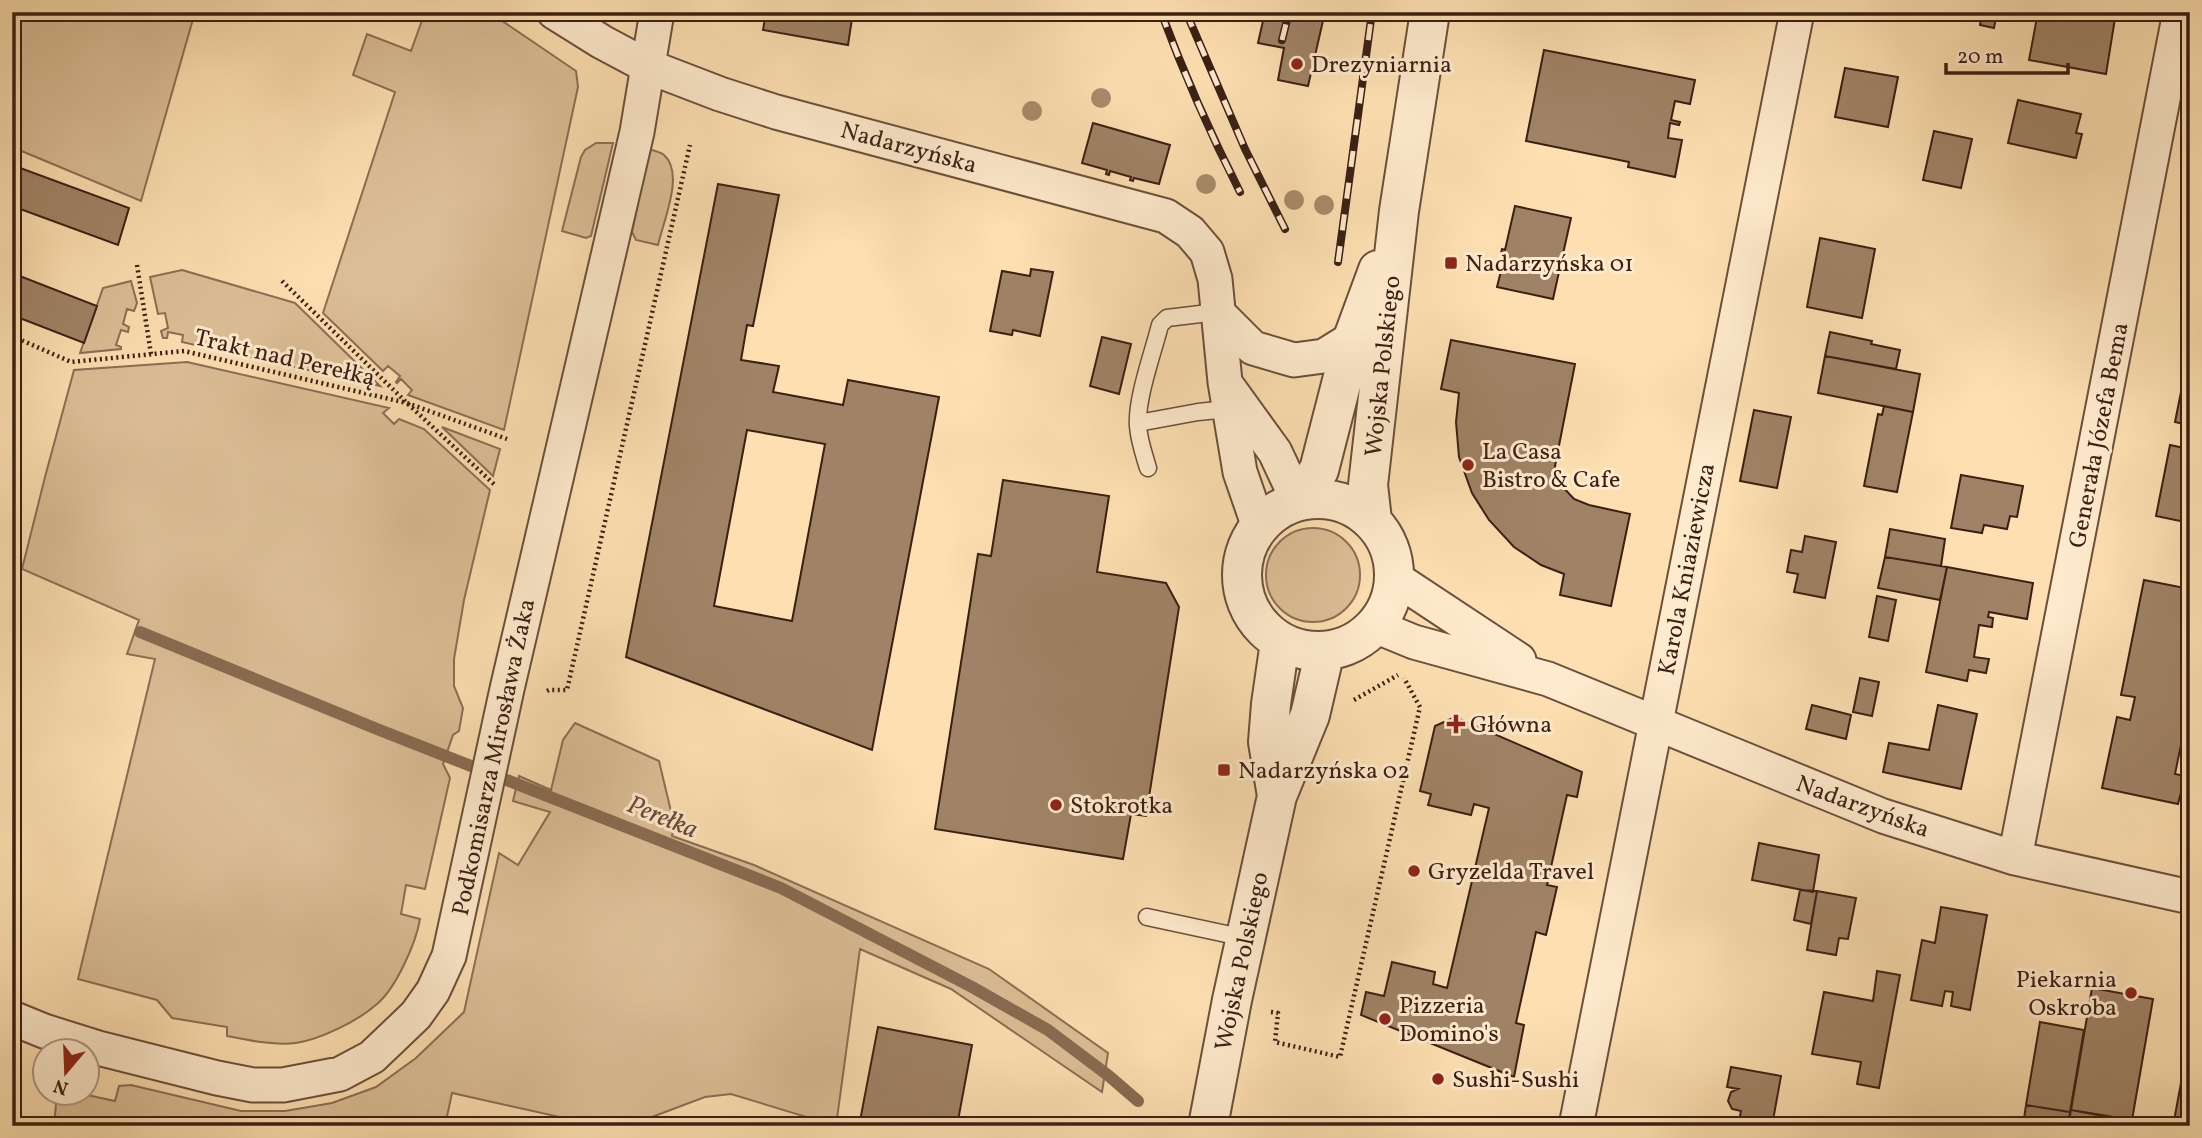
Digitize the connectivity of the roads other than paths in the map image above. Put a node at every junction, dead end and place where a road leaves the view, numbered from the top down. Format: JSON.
{"nodes":[{"id":1,"x":554,"y":12,"type":"edge"},
{"id":2,"x":657,"y":12,"type":"edge"},
{"id":3,"x":1430,"y":12,"type":"edge"},
{"id":4,"x":1797,"y":12,"type":"edge"},
{"id":5,"x":2180,"y":12,"type":"edge"},
{"id":6,"x":647,"y":66,"type":"junction"},
{"id":7,"x":1399,"y":211,"type":"junction"},
{"id":8,"x":1217,"y":312,"type":"junction"},
{"id":9,"x":1353,"y":338,"type":"junction"},
{"id":10,"x":1227,"y":395,"type":"junction"},
{"id":11,"x":1138,"y":423,"type":"junction"},
{"id":12,"x":1148,"y":468,"type":"dead end"},
{"id":13,"x":1298,"y":501,"type":"junction"},
{"id":14,"x":1372,"y":520,"type":"junction"},
{"id":15,"x":1259,"y":527,"type":"junction"},
{"id":16,"x":1395,"y":578,"type":"junction"},
{"id":17,"x":1375,"y":626,"type":"junction"},
{"id":18,"x":1280,"y":642,"type":"junction"},
{"id":19,"x":1325,"y":651,"type":"junction"},
{"id":20,"x":1548,"y":679,"type":"junction"},
{"id":21,"x":1655,"y":723,"type":"junction"},
{"id":22,"x":1277,"y":796,"type":"junction"},
{"id":23,"x":2015,"y":858,"type":"junction"},
{"id":24,"x":2190,"y":897,"type":"edge"},
{"id":25,"x":1147,"y":917,"type":"dead end"},
{"id":26,"x":1245,"y":938,"type":"junction"},
{"id":27,"x":12,"y":1018,"type":"edge"},
{"id":28,"x":1208,"y":1126,"type":"edge"},
{"id":29,"x":1576,"y":1126,"type":"edge"}],
"edges":[{"from":1,"to":6,"type":"street","name":"Nadarzyńska"},
{"from":2,"to":6,"type":"street","name":"Podkomisarza Mirosława Żaka"},
{"from":3,"to":7,"type":"street","name":"Wojska Polskiego"},
{"from":4,"to":21,"type":"street","name":"Karola Kniaziewicza"},
{"from":5,"to":23,"type":"street","name":"Generała Józefa Bema"},
{"from":6,"to":8,"type":"street","name":"Nadarzyńska"},
{"from":6,"to":27,"type":"street","name":"Podkomisarza Mirosława Żaka"},
{"from":7,"to":9,"type":"street","name":"Wojska Polskiego"},
{"from":7,"to":14,"type":"street","name":"Wojska Polskiego"},
{"from":8,"to":9,"type":"street"},
{"from":8,"to":10,"type":"street","name":"Nadarzyńska"},
{"from":8,"to":11,"type":"lane"},
{"from":9,"to":13,"type":"street","name":"Wojska Polskiego"},
{"from":10,"to":11,"type":"lane"},
{"from":10,"to":13,"type":"street","name":"Nadarzyńska"},
{"from":10,"to":15,"type":"street","name":"Nadarzyńska"},
{"from":11,"to":12,"type":"lane"},
{"from":13,"to":14,"type":"street"},
{"from":13,"to":15,"type":"street"},
{"from":14,"to":16,"type":"street"},
{"from":15,"to":18,"type":"street"},
{"from":16,"to":17,"type":"street"},
{"from":16,"to":20,"type":"street","name":"Nadarzyńska"},
{"from":17,"to":19,"type":"street"},
{"from":17,"to":20,"type":"street","name":"Nadarzyńska"},
{"from":18,"to":19,"type":"street"},
{"from":18,"to":22,"type":"street","name":"Wojska Polskiego"},
{"from":19,"to":22,"type":"street","name":"Wojska Polskiego"},
{"from":20,"to":21,"type":"street","name":"Nadarzyńska"},
{"from":21,"to":23,"type":"street","name":"Nadarzyńska"},
{"from":21,"to":29,"type":"street","name":"Karola Kniaziewicza"},
{"from":22,"to":26,"type":"street","name":"Wojska Polskiego"},
{"from":23,"to":24,"type":"street","name":"Nadarzyńska"},
{"from":25,"to":26,"type":"lane"},
{"from":26,"to":28,"type":"street","name":"Wojska Polskiego"}]}
